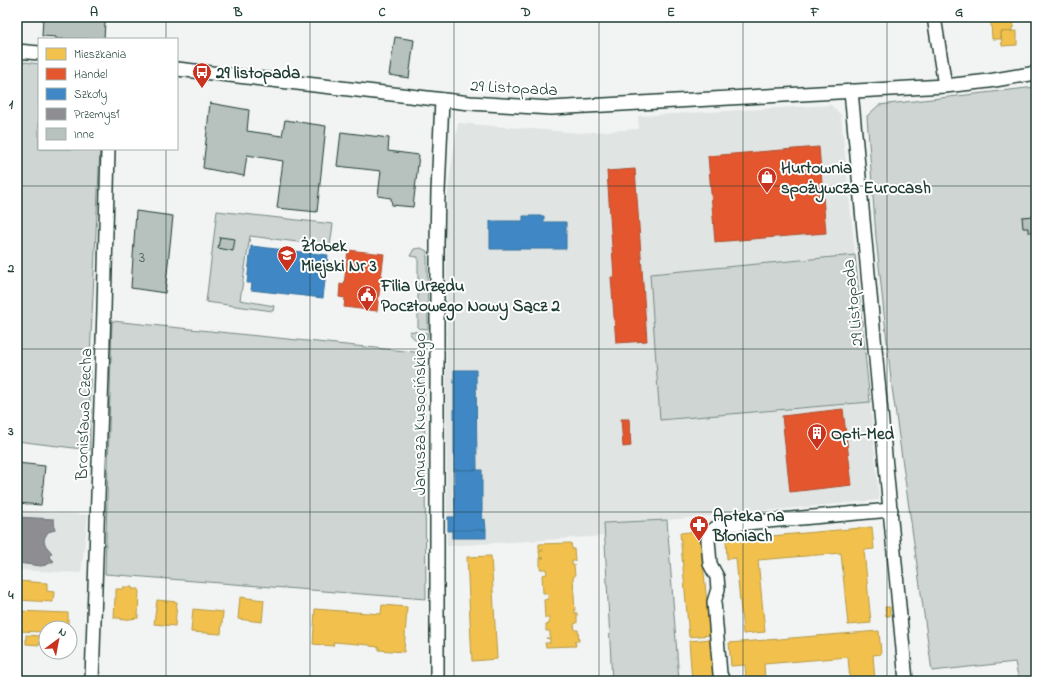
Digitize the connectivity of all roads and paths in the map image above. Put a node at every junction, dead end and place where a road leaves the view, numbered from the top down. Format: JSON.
{"nodes":[{"id":1,"x":934,"y":17,"type":"edge"},
{"id":2,"x":17,"y":51,"type":"edge"},
{"id":3,"x":38,"y":53,"type":"edge"},
{"id":4,"x":178,"y":69,"type":"edge"},
{"id":5,"x":1036,"y":73,"type":"edge"},
{"id":6,"x":945,"y":86,"type":"junction"},
{"id":7,"x":851,"y":91,"type":"junction"},
{"id":8,"x":442,"y":100,"type":"junction"},
{"id":9,"x":108,"y":150,"type":"edge"},
{"id":10,"x":891,"y":510,"type":"junction"},
{"id":11,"x":92,"y":681,"type":"edge"},
{"id":12,"x":437,"y":681,"type":"edge"},
{"id":13,"x":723,"y":681,"type":"edge"},
{"id":14,"x":906,"y":681,"type":"edge"}],
"edges":[{"from":1,"to":6,"type":"street"},
{"from":2,"to":3,"type":"street"},
{"from":4,"to":8,"type":"street","name":"29 Listopada"},
{"from":5,"to":6,"type":"street","name":"29 Listopada"},
{"from":6,"to":7,"type":"street","name":"29 Listopada"},
{"from":7,"to":8,"type":"street","name":"29 Listopada"},
{"from":7,"to":10,"type":"street","name":"29 Listopada"},
{"from":8,"to":12,"type":"street","name":"Janusza Kusocińskiego"},
{"from":9,"to":11,"type":"street","name":"Bronisława Czecha"},
{"from":10,"to":13,"type":"street"},
{"from":10,"to":14,"type":"street","name":"29 Listopada"}]}
